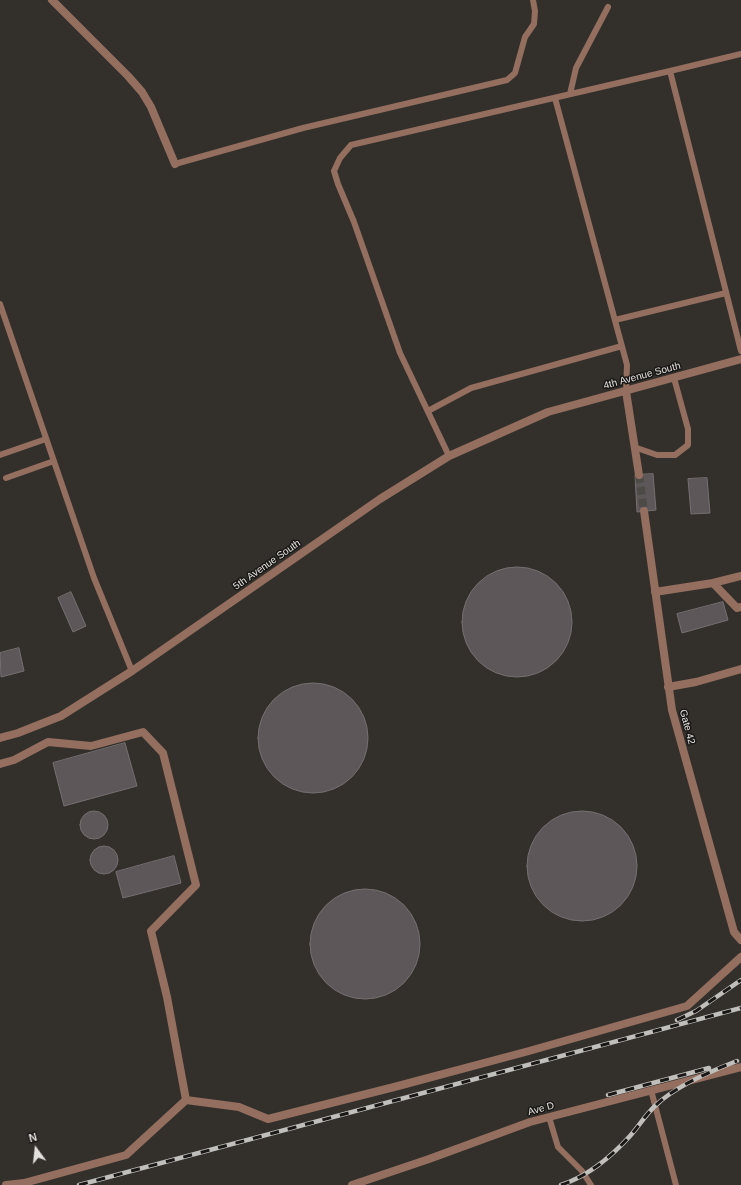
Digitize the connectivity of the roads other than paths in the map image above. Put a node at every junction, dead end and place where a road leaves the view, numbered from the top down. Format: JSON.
{"nodes":[{"id":1,"x":52,"y":0,"type":"edge"},
{"id":2,"x":533,"y":0,"type":"edge"},
{"id":3,"x":608,"y":7,"type":"dead end"},
{"id":4,"x":741,"y":54,"type":"edge"},
{"id":5,"x":670,"y":71,"type":"junction"},
{"id":6,"x":570,"y":94,"type":"junction"},
{"id":7,"x":555,"y":98,"type":"junction"},
{"id":8,"x":175,"y":164,"type":"joint"},
{"id":9,"x":726,"y":293,"type":"junction"},
{"id":10,"x":0,"y":304,"type":"edge"},
{"id":11,"x":615,"y":320,"type":"junction"},
{"id":12,"x":622,"y":346,"type":"junction"},
{"id":13,"x":741,"y":352,"type":"edge"},
{"id":14,"x":741,"y":359,"type":"edge"},
{"id":15,"x":674,"y":378,"type":"junction"},
{"id":16,"x":626,"y":391,"type":"junction"},
{"id":17,"x":428,"y":411,"type":"junction"},
{"id":18,"x":548,"y":412,"type":"joint"},
{"id":19,"x":46,"y":439,"type":"junction"},
{"id":20,"x":634,"y":447,"type":"junction"},
{"id":21,"x":0,"y":455,"type":"edge"},
{"id":22,"x":449,"y":456,"type":"junction"},
{"id":23,"x":54,"y":462,"type":"junction"},
{"id":24,"x":639,"y":475,"type":"tunnel mouth"},
{"id":25,"x":6,"y":478,"type":"dead end"},
{"id":26,"x":644,"y":511,"type":"tunnel mouth"},
{"id":27,"x":741,"y":576,"type":"edge"},
{"id":28,"x":713,"y":584,"type":"junction"},
{"id":29,"x":655,"y":592,"type":"junction"},
{"id":30,"x":741,"y":607,"type":"edge"},
{"id":31,"x":741,"y":670,"type":"edge"},
{"id":32,"x":132,"y":671,"type":"junction"},
{"id":33,"x":668,"y":687,"type":"junction"},
{"id":34,"x":0,"y":738,"type":"edge"},
{"id":35,"x":0,"y":764,"type":"edge"},
{"id":36,"x":741,"y":940,"type":"edge"},
{"id":37,"x":741,"y":957,"type":"edge"},
{"id":38,"x":741,"y":1067,"type":"edge"},
{"id":39,"x":651,"y":1090,"type":"junction"},
{"id":40,"x":186,"y":1100,"type":"junction"},
{"id":41,"x":549,"y":1117,"type":"junction"},
{"id":42,"x":6,"y":1185,"type":"edge"},
{"id":43,"x":352,"y":1185,"type":"edge"},
{"id":44,"x":591,"y":1185,"type":"edge"},
{"id":45,"x":676,"y":1185,"type":"edge"}],
"edges":[{"from":1,"to":8,"type":"street"},
{"from":2,"to":8,"type":"lane"},
{"from":3,"to":6,"type":"lane"},
{"from":4,"to":5,"type":"lane"},
{"from":5,"to":6,"type":"lane"},
{"from":5,"to":9,"type":"lane"},
{"from":6,"to":7,"type":"lane"},
{"from":7,"to":11,"type":"lane"},
{"from":7,"to":17,"type":"lane"},
{"from":9,"to":11,"type":"lane"},
{"from":9,"to":13,"type":"lane"},
{"from":10,"to":19,"type":"lane"},
{"from":11,"to":12,"type":"lane"},
{"from":12,"to":16,"type":"lane"},
{"from":12,"to":17,"type":"lane"},
{"from":14,"to":15,"type":"street","name":"4th Avenue South"},
{"from":15,"to":16,"type":"street","name":"4th Avenue South"},
{"from":15,"to":20,"type":"lane"},
{"from":16,"to":18,"type":"street","name":"4th Avenue South"},
{"from":16,"to":20,"type":"street"},
{"from":17,"to":22,"type":"lane"},
{"from":18,"to":22,"type":"street","name":"5th Avenue South"},
{"from":19,"to":21,"type":"lane"},
{"from":19,"to":23,"type":"lane"},
{"from":20,"to":24,"type":"street"},
{"from":22,"to":32,"type":"street","name":"5th Avenue South"},
{"from":23,"to":25,"type":"lane"},
{"from":23,"to":32,"type":"lane"},
{"from":26,"to":29,"type":"street","name":"Gate 42"},
{"from":27,"to":28,"type":"street"},
{"from":28,"to":29,"type":"street"},
{"from":28,"to":30,"type":"street"},
{"from":29,"to":33,"type":"street","name":"Gate 42"},
{"from":31,"to":33,"type":"street"},
{"from":32,"to":34,"type":"street","name":"5th Avenue South"},
{"from":33,"to":36,"type":"street","name":"Gate 42"},
{"from":35,"to":40,"type":"street"},
{"from":37,"to":40,"type":"street"},
{"from":38,"to":39,"type":"street","name":"Ave D"},
{"from":39,"to":41,"type":"street","name":"Ave D"},
{"from":39,"to":45,"type":"lane"},
{"from":40,"to":42,"type":"street"},
{"from":41,"to":43,"type":"street","name":"Ave D"},
{"from":41,"to":44,"type":"lane"}]}
